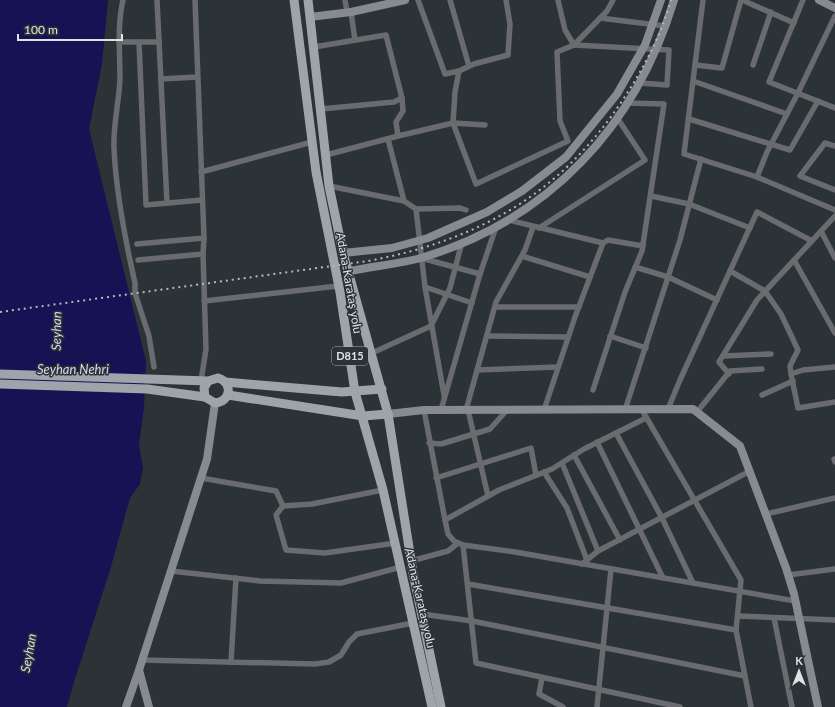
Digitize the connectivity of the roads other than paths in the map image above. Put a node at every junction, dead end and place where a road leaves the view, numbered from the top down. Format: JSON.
{"nodes":[{"id":1,"x":122,"y":0,"type":"edge"},
{"id":2,"x":157,"y":0,"type":"edge"},
{"id":3,"x":195,"y":0,"type":"edge"},
{"id":4,"x":294,"y":0,"type":"edge"},
{"id":5,"x":308,"y":0,"type":"edge"},
{"id":6,"x":345,"y":0,"type":"edge"},
{"id":7,"x":406,"y":0,"type":"edge"},
{"id":8,"x":418,"y":0,"type":"edge"},
{"id":9,"x":450,"y":0,"type":"edge"},
{"id":10,"x":506,"y":0,"type":"edge"},
{"id":11,"x":558,"y":0,"type":"edge"},
{"id":12,"x":613,"y":0,"type":"edge"},
{"id":13,"x":661,"y":0,"type":"edge"},
{"id":14,"x":674,"y":0,"type":"edge"},
{"id":15,"x":703,"y":0,"type":"edge"},
{"id":16,"x":742,"y":0,"type":"edge"},
{"id":17,"x":803,"y":0,"type":"edge"},
{"id":18,"x":820,"y":0,"type":"edge"},
{"id":19,"x":835,"y":6,"type":"edge"},
{"id":20,"x":349,"y":12,"type":"junction"},
{"id":21,"x":771,"y":12,"type":"junction"},
{"id":22,"x":835,"y":16,"type":"edge"},
{"id":23,"x":310,"y":17,"type":"junction"},
{"id":24,"x":600,"y":18,"type":"junction"},
{"id":25,"x":794,"y":23,"type":"junction"},
{"id":26,"x":652,"y":24,"type":"junction"},
{"id":27,"x":665,"y":26,"type":"junction"},
{"id":28,"x":354,"y":40,"type":"junction"},
{"id":29,"x":119,"y":42,"type":"junction"},
{"id":30,"x":140,"y":42,"type":"junction"},
{"id":31,"x":160,"y":42,"type":"junction"},
{"id":32,"x":574,"y":45,"type":"junction"},
{"id":33,"x":314,"y":47,"type":"junction"},
{"id":34,"x":643,"y":48,"type":"junction"},
{"id":35,"x":655,"y":49,"type":"junction"},
{"id":36,"x":695,"y":65,"type":"junction"},
{"id":37,"x":753,"y":65,"type":"dead end"},
{"id":38,"x":469,"y":66,"type":"junction"},
{"id":39,"x":459,"y":71,"type":"junction"},
{"id":40,"x":197,"y":77,"type":"junction"},
{"id":41,"x":161,"y":79,"type":"junction"},
{"id":42,"x":693,"y":81,"type":"junction"},
{"id":43,"x":640,"y":83,"type":"junction"},
{"id":44,"x":798,"y":93,"type":"junction"},
{"id":45,"x":402,"y":98,"type":"junction"},
{"id":46,"x":818,"y":101,"type":"junction"},
{"id":47,"x":628,"y":103,"type":"junction"},
{"id":48,"x":835,"y":108,"type":"edge"},
{"id":49,"x":321,"y":109,"type":"junction"},
{"id":50,"x":787,"y":114,"type":"junction"},
{"id":51,"x":618,"y":119,"type":"junction"},
{"id":52,"x":689,"y":119,"type":"junction"},
{"id":53,"x":453,"y":123,"type":"junction"},
{"id":54,"x":485,"y":125,"type":"dead end"},
{"id":55,"x":398,"y":136,"type":"junction"},
{"id":56,"x":388,"y":139,"type":"junction"},
{"id":57,"x":312,"y":142,"type":"junction"},
{"id":58,"x":771,"y":144,"type":"junction"},
{"id":59,"x":835,"y":146,"type":"edge"},
{"id":60,"x":326,"y":155,"type":"junction"},
{"id":61,"x":701,"y":159,"type":"junction"},
{"id":62,"x":201,"y":172,"type":"junction"},
{"id":63,"x":756,"y":177,"type":"junction"},
{"id":64,"x":329,"y":186,"type":"junction"},
{"id":65,"x":835,"y":190,"type":"edge"},
{"id":66,"x":651,"y":196,"type":"junction"},
{"id":67,"x":202,"y":200,"type":"junction"},
{"id":68,"x":404,"y":201,"type":"junction"},
{"id":69,"x":167,"y":203,"type":"junction"},
{"id":70,"x":689,"y":204,"type":"junction"},
{"id":71,"x":416,"y":209,"type":"junction"},
{"id":72,"x":466,"y":210,"type":"dead end"},
{"id":73,"x":835,"y":210,"type":"edge"},
{"id":74,"x":835,"y":216,"type":"edge"},
{"id":75,"x":508,"y":220,"type":"junction"},
{"id":76,"x":496,"y":227,"type":"junction"},
{"id":77,"x":536,"y":228,"type":"junction"},
{"id":78,"x":750,"y":228,"type":"junction"},
{"id":79,"x":821,"y":231,"type":"junction"},
{"id":80,"x":204,"y":238,"type":"junction"},
{"id":81,"x":419,"y":240,"type":"junction"},
{"id":82,"x":812,"y":241,"type":"junction"},
{"id":83,"x":462,"y":242,"type":"junction"},
{"id":84,"x":603,"y":243,"type":"junction"},
{"id":85,"x":137,"y":244,"type":"dead end"},
{"id":86,"x":643,"y":246,"type":"junction"},
{"id":87,"x":343,"y":253,"type":"junction"},
{"id":88,"x":203,"y":254,"type":"junction"},
{"id":89,"x":522,"y":256,"type":"junction"},
{"id":90,"x":421,"y":258,"type":"junction"},
{"id":91,"x":835,"y":258,"type":"edge"},
{"id":92,"x":138,"y":260,"type":"dead end"},
{"id":93,"x":794,"y":260,"type":"junction"},
{"id":94,"x":455,"y":266,"type":"junction"},
{"id":95,"x":635,"y":267,"type":"junction"},
{"id":96,"x":350,"y":271,"type":"junction"},
{"id":97,"x":730,"y":271,"type":"junction"},
{"id":98,"x":480,"y":274,"type":"junction"},
{"id":99,"x":590,"y":277,"type":"junction"},
{"id":100,"x":668,"y":277,"type":"junction"},
{"id":101,"x":338,"y":286,"type":"junction"},
{"id":102,"x":425,"y":287,"type":"junction"},
{"id":103,"x":765,"y":291,"type":"junction"},
{"id":104,"x":447,"y":294,"type":"junction"},
{"id":105,"x":717,"y":300,"type":"junction"},
{"id":106,"x":204,"y":301,"type":"junction"},
{"id":107,"x":472,"y":303,"type":"junction"},
{"id":108,"x":495,"y":307,"type":"junction"},
{"id":109,"x":579,"y":307,"type":"junction"},
{"id":110,"x":431,"y":326,"type":"junction"},
{"id":111,"x":835,"y":333,"type":"edge"},
{"id":112,"x":487,"y":336,"type":"junction"},
{"id":113,"x":610,"y":336,"type":"junction"},
{"id":114,"x":568,"y":337,"type":"junction"},
{"id":115,"x":646,"y":348,"type":"junction"},
{"id":116,"x":372,"y":353,"type":"junction"},
{"id":117,"x":771,"y":354,"type":"dead end"},
{"id":118,"x":723,"y":356,"type":"junction"},
{"id":119,"x":154,"y":367,"type":"dead end"},
{"id":120,"x":558,"y":367,"type":"junction"},
{"id":121,"x":835,"y":367,"type":"edge"},
{"id":122,"x":762,"y":369,"type":"dead end"},
{"id":123,"x":477,"y":370,"type":"junction"},
{"id":124,"x":0,"y":374,"type":"edge"},
{"id":125,"x":728,"y":374,"type":"junction"},
{"id":126,"x":792,"y":374,"type":"junction"},
{"id":127,"x":205,"y":381,"type":"junction"},
{"id":128,"x":793,"y":381,"type":"junction"},
{"id":129,"x":225,"y":382,"type":"junction"},
{"id":130,"x":0,"y":384,"type":"edge"},
{"id":131,"x":148,"y":384,"type":"junction"},
{"id":132,"x":382,"y":389,"type":"junction"},
{"id":133,"x":593,"y":390,"type":"dead end"},
{"id":134,"x":355,"y":392,"type":"junction"},
{"id":135,"x":228,"y":395,"type":"junction"},
{"id":136,"x":762,"y":396,"type":"dead end"},
{"id":137,"x":205,"y":397,"type":"junction"},
{"id":138,"x":445,"y":397,"type":"junction"},
{"id":139,"x":835,"y":402,"type":"edge"},
{"id":140,"x":215,"y":403,"type":"junction"},
{"id":141,"x":668,"y":409,"type":"junction"},
{"id":142,"x":424,"y":410,"type":"junction"},
{"id":143,"x":441,"y":410,"type":"junction"},
{"id":144,"x":467,"y":410,"type":"junction"},
{"id":145,"x":507,"y":410,"type":"junction"},
{"id":146,"x":544,"y":410,"type":"junction"},
{"id":147,"x":625,"y":410,"type":"junction"},
{"id":148,"x":642,"y":410,"type":"junction"},
{"id":149,"x":697,"y":412,"type":"junction"},
{"id":150,"x":388,"y":414,"type":"junction"},
{"id":151,"x":363,"y":416,"type":"junction"},
{"id":152,"x":646,"y":418,"type":"junction"},
{"id":153,"x":616,"y":433,"type":"junction"},
{"id":154,"x":474,"y":435,"type":"junction"},
{"id":155,"x":597,"y":442,"type":"junction"},
{"id":156,"x":429,"y":444,"type":"junction"},
{"id":157,"x":574,"y":455,"type":"junction"},
{"id":158,"x":562,"y":463,"type":"junction"},
{"id":159,"x":481,"y":465,"type":"junction"},
{"id":160,"x":750,"y":471,"type":"junction"},
{"id":161,"x":544,"y":472,"type":"junction"},
{"id":162,"x":536,"y":475,"type":"junction"},
{"id":163,"x":201,"y":478,"type":"junction"},
{"id":164,"x":436,"y":478,"type":"junction"},
{"id":165,"x":383,"y":490,"type":"junction"},
{"id":166,"x":488,"y":496,"type":"junction"},
{"id":167,"x":835,"y":498,"type":"edge"},
{"id":168,"x":695,"y":500,"type":"junction"},
{"id":169,"x":283,"y":506,"type":"junction"},
{"id":170,"x":766,"y":514,"type":"junction"},
{"id":171,"x":662,"y":518,"type":"junction"},
{"id":172,"x":445,"y":520,"type":"junction"},
{"id":173,"x":640,"y":529,"type":"junction"},
{"id":174,"x":620,"y":540,"type":"junction"},
{"id":175,"x":396,"y":543,"type":"junction"},
{"id":176,"x":460,"y":544,"type":"junction"},
{"id":177,"x":598,"y":551,"type":"junction"},
{"id":178,"x":411,"y":561,"type":"junction"},
{"id":179,"x":585,"y":562,"type":"junction"},
{"id":180,"x":401,"y":567,"type":"junction"},
{"id":181,"x":611,"y":569,"type":"junction"},
{"id":182,"x":835,"y":569,"type":"edge"},
{"id":183,"x":171,"y":571,"type":"junction"},
{"id":184,"x":788,"y":574,"type":"junction"},
{"id":185,"x":236,"y":578,"type":"junction"},
{"id":186,"x":663,"y":578,"type":"junction"},
{"id":187,"x":693,"y":583,"type":"junction"},
{"id":188,"x":468,"y":584,"type":"junction"},
{"id":189,"x":740,"y":591,"type":"junction"},
{"id":190,"x":795,"y":601,"type":"junction"},
{"id":191,"x":607,"y":610,"type":"junction"},
{"id":192,"x":422,"y":614,"type":"junction"},
{"id":193,"x":738,"y":616,"type":"junction"},
{"id":194,"x":774,"y":618,"type":"junction"},
{"id":195,"x":799,"y":619,"type":"junction"},
{"id":196,"x":835,"y":620,"type":"edge"},
{"id":197,"x":472,"y":621,"type":"junction"},
{"id":198,"x":413,"y":622,"type":"junction"},
{"id":199,"x":736,"y":630,"type":"junction"},
{"id":200,"x":604,"y":648,"type":"junction"},
{"id":201,"x":142,"y":660,"type":"junction"},
{"id":202,"x":231,"y":662,"type":"junction"},
{"id":203,"x":139,"y":670,"type":"junction"},
{"id":204,"x":745,"y":676,"type":"junction"},
{"id":205,"x":542,"y":678,"type":"junction"},
{"id":206,"x":599,"y":690,"type":"junction"},
{"id":207,"x":126,"y":707,"type":"edge"},
{"id":208,"x":149,"y":707,"type":"edge"},
{"id":209,"x":432,"y":707,"type":"edge"},
{"id":210,"x":441,"y":707,"type":"edge"},
{"id":211,"x":563,"y":707,"type":"edge"},
{"id":212,"x":597,"y":707,"type":"edge"},
{"id":213,"x":680,"y":707,"type":"edge"},
{"id":214,"x":750,"y":707,"type":"edge"},
{"id":215,"x":792,"y":707,"type":"edge"},
{"id":216,"x":818,"y":707,"type":"edge"}],
"edges":[{"from":1,"to":29,"type":"street"},
{"from":2,"to":31,"type":"street"},
{"from":3,"to":40,"type":"street"},
{"from":4,"to":57,"type":"main road","name":"Adana-Karataş yolu","number":"D815"},
{"from":5,"to":23,"type":"main road","name":"Adana-Karataş yolu","number":"D815"},
{"from":6,"to":20,"type":"street"},
{"from":7,"to":20,"type":"main road"},
{"from":8,"to":39,"type":"street"},
{"from":9,"to":38,"type":"street"},
{"from":10,"to":38,"type":"street"},
{"from":11,"to":32,"type":"street"},
{"from":12,"to":24,"type":"street"},
{"from":13,"to":26,"type":"main road"},
{"from":14,"to":27,"type":"main road"},
{"from":15,"to":36,"type":"street"},
{"from":16,"to":21,"type":"street"},
{"from":16,"to":36,"type":"street"},
{"from":17,"to":25,"type":"street"},
{"from":18,"to":19,"type":"main road"},
{"from":20,"to":23,"type":"main road"},
{"from":20,"to":28,"type":"street"},
{"from":21,"to":25,"type":"street"},
{"from":21,"to":37,"type":"street"},
{"from":22,"to":44,"type":"street"},
{"from":23,"to":33,"type":"main road","name":"Adana-Karataş yolu","number":"D815"},
{"from":24,"to":26,"type":"street"},
{"from":24,"to":32,"type":"street"},
{"from":25,"to":44,"type":"street"},
{"from":26,"to":27,"type":"street"},
{"from":26,"to":34,"type":"main road"},
{"from":27,"to":35,"type":"main road"},
{"from":28,"to":33,"type":"street"},
{"from":28,"to":45,"type":"street"},
{"from":29,"to":30,"type":"street"},
{"from":29,"to":119,"type":"street"},
{"from":30,"to":31,"type":"street"},
{"from":30,"to":69,"type":"street"},
{"from":31,"to":41,"type":"street"},
{"from":32,"to":34,"type":"street"},
{"from":32,"to":53,"type":"street"},
{"from":33,"to":49,"type":"main road","name":"Adana-Karataş yolu","number":"D815"},
{"from":34,"to":35,"type":"street"},
{"from":34,"to":81,"type":"main road"},
{"from":35,"to":43,"type":"main road"},
{"from":35,"to":43,"type":"street"},
{"from":36,"to":42,"type":"street"},
{"from":38,"to":39,"type":"street"},
{"from":39,"to":53,"type":"street"},
{"from":40,"to":41,"type":"street"},
{"from":40,"to":62,"type":"street"},
{"from":41,"to":69,"type":"street"},
{"from":42,"to":50,"type":"street"},
{"from":42,"to":52,"type":"street"},
{"from":43,"to":47,"type":"main road"},
{"from":44,"to":46,"type":"street"},
{"from":44,"to":50,"type":"street"},
{"from":45,"to":49,"type":"street"},
{"from":45,"to":55,"type":"street"},
{"from":46,"to":48,"type":"street"},
{"from":46,"to":58,"type":"street"},
{"from":47,"to":51,"type":"main road"},
{"from":47,"to":66,"type":"street"},
{"from":49,"to":60,"type":"main road","name":"Adana-Karataş yolu","number":"D815"},
{"from":50,"to":58,"type":"street"},
{"from":51,"to":75,"type":"main road"},
{"from":51,"to":77,"type":"street"},
{"from":52,"to":58,"type":"street"},
{"from":52,"to":61,"type":"street"},
{"from":53,"to":54,"type":"street"},
{"from":53,"to":55,"type":"street"},
{"from":55,"to":56,"type":"street"},
{"from":56,"to":60,"type":"street"},
{"from":56,"to":68,"type":"street"},
{"from":57,"to":62,"type":"street"},
{"from":57,"to":101,"type":"main road","name":"Adana-Karataş yolu","number":"D815"},
{"from":58,"to":63,"type":"street"},
{"from":59,"to":65,"type":"street"},
{"from":60,"to":64,"type":"main road","name":"Adana-Karataş yolu","number":"D815"},
{"from":61,"to":63,"type":"street"},
{"from":61,"to":70,"type":"street"},
{"from":62,"to":67,"type":"street"},
{"from":63,"to":73,"type":"street"},
{"from":64,"to":68,"type":"street"},
{"from":64,"to":87,"type":"main road","name":"Adana-Karataş yolu","number":"D815"},
{"from":66,"to":70,"type":"street"},
{"from":66,"to":86,"type":"street"},
{"from":67,"to":69,"type":"street"},
{"from":67,"to":80,"type":"street"},
{"from":68,"to":71,"type":"street"},
{"from":70,"to":78,"type":"street"},
{"from":70,"to":100,"type":"street"},
{"from":71,"to":72,"type":"street"},
{"from":71,"to":81,"type":"street"},
{"from":74,"to":79,"type":"street"},
{"from":75,"to":76,"type":"main road"},
{"from":75,"to":77,"type":"street"},
{"from":76,"to":83,"type":"main road"},
{"from":76,"to":98,"type":"street"},
{"from":77,"to":84,"type":"street"},
{"from":77,"to":89,"type":"street"},
{"from":78,"to":82,"type":"street"},
{"from":78,"to":97,"type":"street"},
{"from":79,"to":82,"type":"street"},
{"from":79,"to":91,"type":"street"},
{"from":80,"to":85,"type":"street"},
{"from":80,"to":88,"type":"street"},
{"from":81,"to":87,"type":"main road"},
{"from":81,"to":90,"type":"street"},
{"from":82,"to":93,"type":"street"},
{"from":83,"to":90,"type":"main road"},
{"from":83,"to":94,"type":"street"},
{"from":84,"to":86,"type":"street"},
{"from":84,"to":99,"type":"street"},
{"from":86,"to":95,"type":"street"},
{"from":87,"to":96,"type":"main road","name":"Adana-Karataş yolu","number":"D815"},
{"from":88,"to":92,"type":"street"},
{"from":88,"to":106,"type":"street"},
{"from":89,"to":99,"type":"street"},
{"from":89,"to":108,"type":"street"},
{"from":90,"to":94,"type":"street"},
{"from":90,"to":96,"type":"main road"},
{"from":90,"to":102,"type":"street"},
{"from":93,"to":103,"type":"street"},
{"from":93,"to":111,"type":"street"},
{"from":94,"to":98,"type":"street"},
{"from":94,"to":104,"type":"street"},
{"from":95,"to":100,"type":"street"},
{"from":95,"to":113,"type":"street"},
{"from":96,"to":116,"type":"main road","name":"Adana-Karataş yolu","number":"D815"},
{"from":97,"to":103,"type":"street"},
{"from":97,"to":105,"type":"street"},
{"from":98,"to":107,"type":"street"},
{"from":99,"to":109,"type":"street"},
{"from":100,"to":105,"type":"street"},
{"from":100,"to":115,"type":"street"},
{"from":101,"to":106,"type":"street"},
{"from":101,"to":134,"type":"main road","name":"Adana-Karataş yolu","number":"D815"},
{"from":102,"to":104,"type":"street"},
{"from":102,"to":110,"type":"street"},
{"from":103,"to":118,"type":"street"},
{"from":103,"to":126,"type":"street"},
{"from":104,"to":107,"type":"street"},
{"from":104,"to":110,"type":"street"},
{"from":105,"to":141,"type":"street"},
{"from":106,"to":127,"type":"street"},
{"from":107,"to":138,"type":"street"},
{"from":108,"to":109,"type":"street"},
{"from":108,"to":112,"type":"street"},
{"from":109,"to":114,"type":"street"},
{"from":110,"to":116,"type":"street"},
{"from":110,"to":138,"type":"street"},
{"from":112,"to":114,"type":"street"},
{"from":112,"to":123,"type":"street"},
{"from":113,"to":115,"type":"street"},
{"from":113,"to":133,"type":"street"},
{"from":114,"to":120,"type":"street"},
{"from":115,"to":147,"type":"street"},
{"from":116,"to":132,"type":"main road","name":"Adana-Karataş yolu","number":"D815"},
{"from":117,"to":118,"type":"street"},
{"from":118,"to":125,"type":"street"},
{"from":120,"to":123,"type":"street"},
{"from":120,"to":146,"type":"street"},
{"from":121,"to":126,"type":"street"},
{"from":122,"to":125,"type":"street"},
{"from":123,"to":144,"type":"street"},
{"from":124,"to":131,"type":"main road"},
{"from":125,"to":149,"type":"street"},
{"from":126,"to":128,"type":"street"},
{"from":127,"to":129,"type":"main road"},
{"from":127,"to":131,"type":"main road"},
{"from":127,"to":137,"type":"main road"},
{"from":128,"to":136,"type":"street"},
{"from":128,"to":139,"type":"street"},
{"from":129,"to":134,"type":"main road"},
{"from":129,"to":135,"type":"main road"},
{"from":130,"to":131,"type":"main road"},
{"from":131,"to":137,"type":"main road"},
{"from":132,"to":134,"type":"main road"},
{"from":132,"to":150,"type":"main road","name":"Adana-Karataş yolu","number":"D815"},
{"from":134,"to":151,"type":"main road","name":"Adana-Karataş yolu","number":"D815"},
{"from":135,"to":140,"type":"main road"},
{"from":135,"to":151,"type":"main road"},
{"from":137,"to":140,"type":"main road"},
{"from":138,"to":143,"type":"street"},
{"from":140,"to":163,"type":"main road"},
{"from":141,"to":148,"type":"main road"},
{"from":141,"to":149,"type":"main road"},
{"from":142,"to":143,"type":"main road"},
{"from":142,"to":150,"type":"main road"},
{"from":142,"to":156,"type":"street"},
{"from":143,"to":144,"type":"main road"},
{"from":144,"to":145,"type":"main road"},
{"from":144,"to":154,"type":"street"},
{"from":145,"to":146,"type":"main road"},
{"from":145,"to":154,"type":"street"},
{"from":146,"to":147,"type":"main road"},
{"from":147,"to":148,"type":"main road"},
{"from":148,"to":152,"type":"street"},
{"from":149,"to":160,"type":"main road"},
{"from":150,"to":151,"type":"main road"},
{"from":150,"to":178,"type":"main road","name":"Adana-Karataş yolu","number":"D815"},
{"from":151,"to":165,"type":"main road","name":"Adana-Karataş yolu","number":"D815"},
{"from":152,"to":153,"type":"street"},
{"from":152,"to":168,"type":"street"},
{"from":153,"to":155,"type":"street"},
{"from":153,"to":171,"type":"street"},
{"from":154,"to":156,"type":"street"},
{"from":154,"to":159,"type":"street"},
{"from":155,"to":157,"type":"street"},
{"from":155,"to":173,"type":"street"},
{"from":156,"to":164,"type":"street"},
{"from":157,"to":158,"type":"street"},
{"from":157,"to":174,"type":"street"},
{"from":158,"to":161,"type":"street"},
{"from":158,"to":177,"type":"street"},
{"from":159,"to":162,"type":"street"},
{"from":159,"to":164,"type":"street"},
{"from":159,"to":166,"type":"street"},
{"from":160,"to":168,"type":"street"},
{"from":160,"to":170,"type":"main road"},
{"from":161,"to":162,"type":"street"},
{"from":161,"to":179,"type":"street"},
{"from":162,"to":166,"type":"street"},
{"from":163,"to":169,"type":"street"},
{"from":163,"to":183,"type":"main road"},
{"from":164,"to":172,"type":"street"},
{"from":165,"to":169,"type":"street"},
{"from":165,"to":175,"type":"main road","name":"Adana-Karataş yolu","number":"D815"},
{"from":166,"to":172,"type":"street"},
{"from":167,"to":170,"type":"street"},
{"from":168,"to":171,"type":"street"},
{"from":168,"to":189,"type":"street"},
{"from":169,"to":175,"type":"street"},
{"from":170,"to":184,"type":"main road"},
{"from":171,"to":173,"type":"street"},
{"from":171,"to":187,"type":"street"},
{"from":172,"to":176,"type":"street"},
{"from":173,"to":174,"type":"street"},
{"from":173,"to":186,"type":"street"},
{"from":174,"to":177,"type":"street"},
{"from":175,"to":180,"type":"main road","name":"Adana-Karataş yolu","number":"D815"},
{"from":176,"to":178,"type":"street"},
{"from":176,"to":179,"type":"street"},
{"from":176,"to":188,"type":"street"},
{"from":177,"to":179,"type":"street"},
{"from":178,"to":192,"type":"main road","name":"Adana-Karataş yolu","number":"D815"},
{"from":179,"to":181,"type":"street"},
{"from":180,"to":185,"type":"street"},
{"from":180,"to":198,"type":"main road","name":"Adana-Karataş yolu","number":"D815"},
{"from":181,"to":186,"type":"street"},
{"from":181,"to":191,"type":"street"},
{"from":182,"to":184,"type":"street"},
{"from":183,"to":185,"type":"street"},
{"from":183,"to":201,"type":"main road"},
{"from":184,"to":190,"type":"main road"},
{"from":185,"to":202,"type":"street"},
{"from":186,"to":187,"type":"street"},
{"from":187,"to":189,"type":"street"},
{"from":188,"to":191,"type":"street"},
{"from":188,"to":197,"type":"street"},
{"from":189,"to":190,"type":"street"},
{"from":189,"to":193,"type":"street"},
{"from":190,"to":195,"type":"main road"},
{"from":191,"to":199,"type":"street"},
{"from":191,"to":200,"type":"street"},
{"from":192,"to":197,"type":"street"},
{"from":192,"to":210,"type":"main road","name":"Adana-Karataş yolu","number":"D815"},
{"from":193,"to":194,"type":"street"},
{"from":193,"to":199,"type":"street"},
{"from":194,"to":195,"type":"street"},
{"from":194,"to":215,"type":"street"},
{"from":195,"to":196,"type":"street"},
{"from":195,"to":216,"type":"main road"},
{"from":197,"to":200,"type":"street"},
{"from":197,"to":205,"type":"street"},
{"from":198,"to":202,"type":"street"},
{"from":198,"to":209,"type":"main road","name":"Adana-Karataş yolu","number":"D815"},
{"from":199,"to":204,"type":"street"},
{"from":200,"to":204,"type":"street"},
{"from":200,"to":206,"type":"street"},
{"from":201,"to":202,"type":"street"},
{"from":201,"to":203,"type":"main road"},
{"from":203,"to":207,"type":"main road"},
{"from":203,"to":208,"type":"main road"},
{"from":204,"to":214,"type":"street"},
{"from":205,"to":206,"type":"street"},
{"from":205,"to":211,"type":"street"},
{"from":206,"to":212,"type":"street"},
{"from":206,"to":213,"type":"street"}]}
